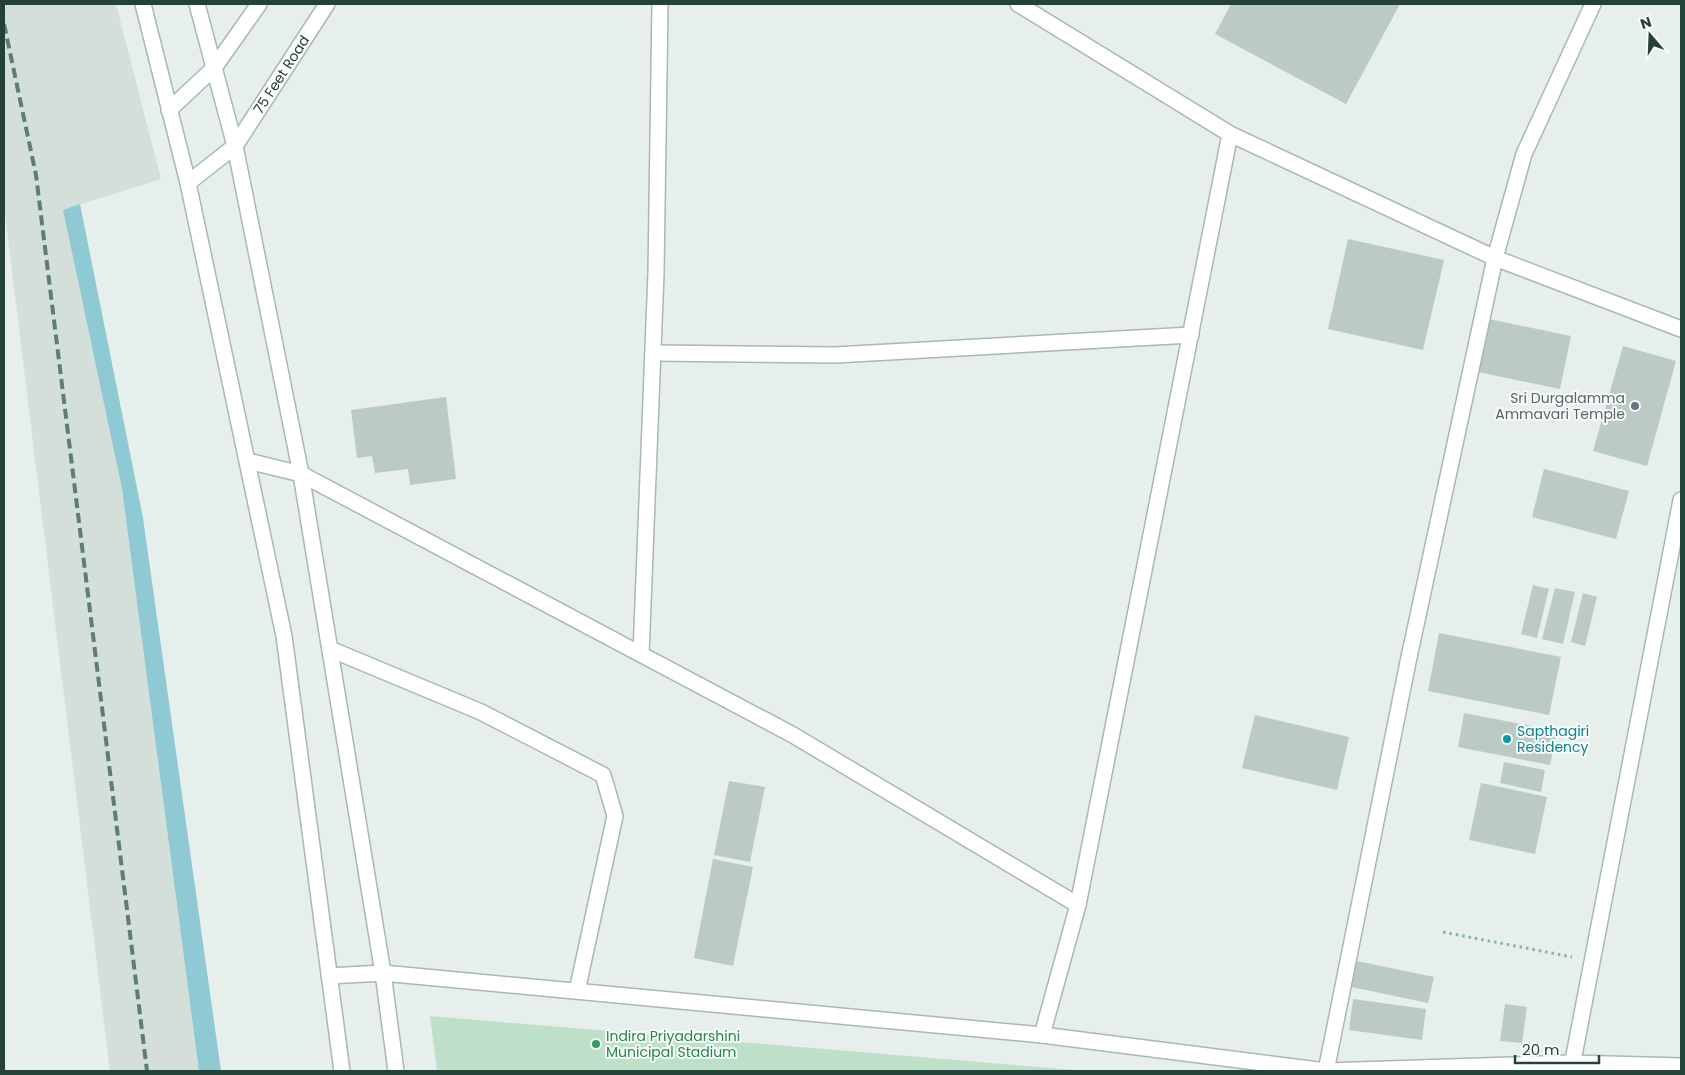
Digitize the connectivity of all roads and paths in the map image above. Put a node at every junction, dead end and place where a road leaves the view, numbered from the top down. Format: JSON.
{"nodes":[{"id":1,"x":142,"y":4,"type":"edge"},
{"id":2,"x":197,"y":4,"type":"edge"},
{"id":3,"x":259,"y":4,"type":"edge"},
{"id":4,"x":327,"y":4,"type":"edge"},
{"id":5,"x":660,"y":4,"type":"edge"},
{"id":6,"x":1018,"y":4,"type":"edge"},
{"id":7,"x":1593,"y":4,"type":"edge"},
{"id":8,"x":214,"y":68,"type":"junction"},
{"id":9,"x":169,"y":110,"type":"junction"},
{"id":10,"x":1230,"y":134,"type":"junction"},
{"id":11,"x":235,"y":146,"type":"junction"},
{"id":12,"x":188,"y":183,"type":"junction"},
{"id":13,"x":1494,"y":258,"type":"junction"},
{"id":14,"x":1681,"y":329,"type":"edge"},
{"id":15,"x":1190,"y":335,"type":"junction"},
{"id":16,"x":652,"y":353,"type":"junction"},
{"id":17,"x":248,"y":461,"type":"junction"},
{"id":18,"x":301,"y":474,"type":"junction"},
{"id":19,"x":1681,"y":500,"type":"edge"},
{"id":20,"x":330,"y":649,"type":"junction"},
{"id":21,"x":640,"y":654,"type":"junction"},
{"id":22,"x":1078,"y":905,"type":"junction"},
{"id":23,"x":1443,"y":932,"type":"dead end"},
{"id":24,"x":1592,"y":962,"type":"junction"},
{"id":25,"x":383,"y":972,"type":"junction"},
{"id":26,"x":329,"y":976,"type":"junction"},
{"id":27,"x":577,"y":991,"type":"junction"},
{"id":28,"x":1042,"y":1035,"type":"junction"},
{"id":29,"x":1681,"y":1066,"type":"edge"},
{"id":30,"x":1572,"y":1067,"type":"edge"},
{"id":31,"x":342,"y":1071,"type":"edge"},
{"id":32,"x":396,"y":1071,"type":"edge"},
{"id":33,"x":1326,"y":1071,"type":"edge"}],
"edges":[{"from":1,"to":9,"type":"street"},
{"from":2,"to":8,"type":"street"},
{"from":3,"to":8,"type":"street"},
{"from":4,"to":11,"type":"street","name":"75 Feet Road"},
{"from":5,"to":16,"type":"street"},
{"from":6,"to":10,"type":"street"},
{"from":7,"to":13,"type":"street"},
{"from":8,"to":9,"type":"street"},
{"from":8,"to":11,"type":"street"},
{"from":9,"to":12,"type":"street"},
{"from":10,"to":13,"type":"street"},
{"from":10,"to":15,"type":"street"},
{"from":11,"to":12,"type":"street","name":"75 Feet Road"},
{"from":11,"to":18,"type":"street"},
{"from":12,"to":17,"type":"street"},
{"from":13,"to":14,"type":"street"},
{"from":13,"to":33,"type":"street"},
{"from":15,"to":16,"type":"street"},
{"from":15,"to":22,"type":"street"},
{"from":16,"to":21,"type":"street"},
{"from":17,"to":18,"type":"street"},
{"from":17,"to":26,"type":"street"},
{"from":18,"to":20,"type":"street"},
{"from":18,"to":21,"type":"street"},
{"from":19,"to":24,"type":"street"},
{"from":20,"to":25,"type":"street"},
{"from":20,"to":27,"type":"street"},
{"from":21,"to":22,"type":"street"},
{"from":22,"to":28,"type":"street"},
{"from":23,"to":24,"type":"path"},
{"from":24,"to":30,"type":"street"},
{"from":25,"to":26,"type":"street"},
{"from":25,"to":27,"type":"street"},
{"from":25,"to":32,"type":"street"},
{"from":26,"to":31,"type":"street"},
{"from":27,"to":28,"type":"street"},
{"from":28,"to":33,"type":"street"},
{"from":29,"to":30,"type":"street"},
{"from":30,"to":33,"type":"street"}]}
